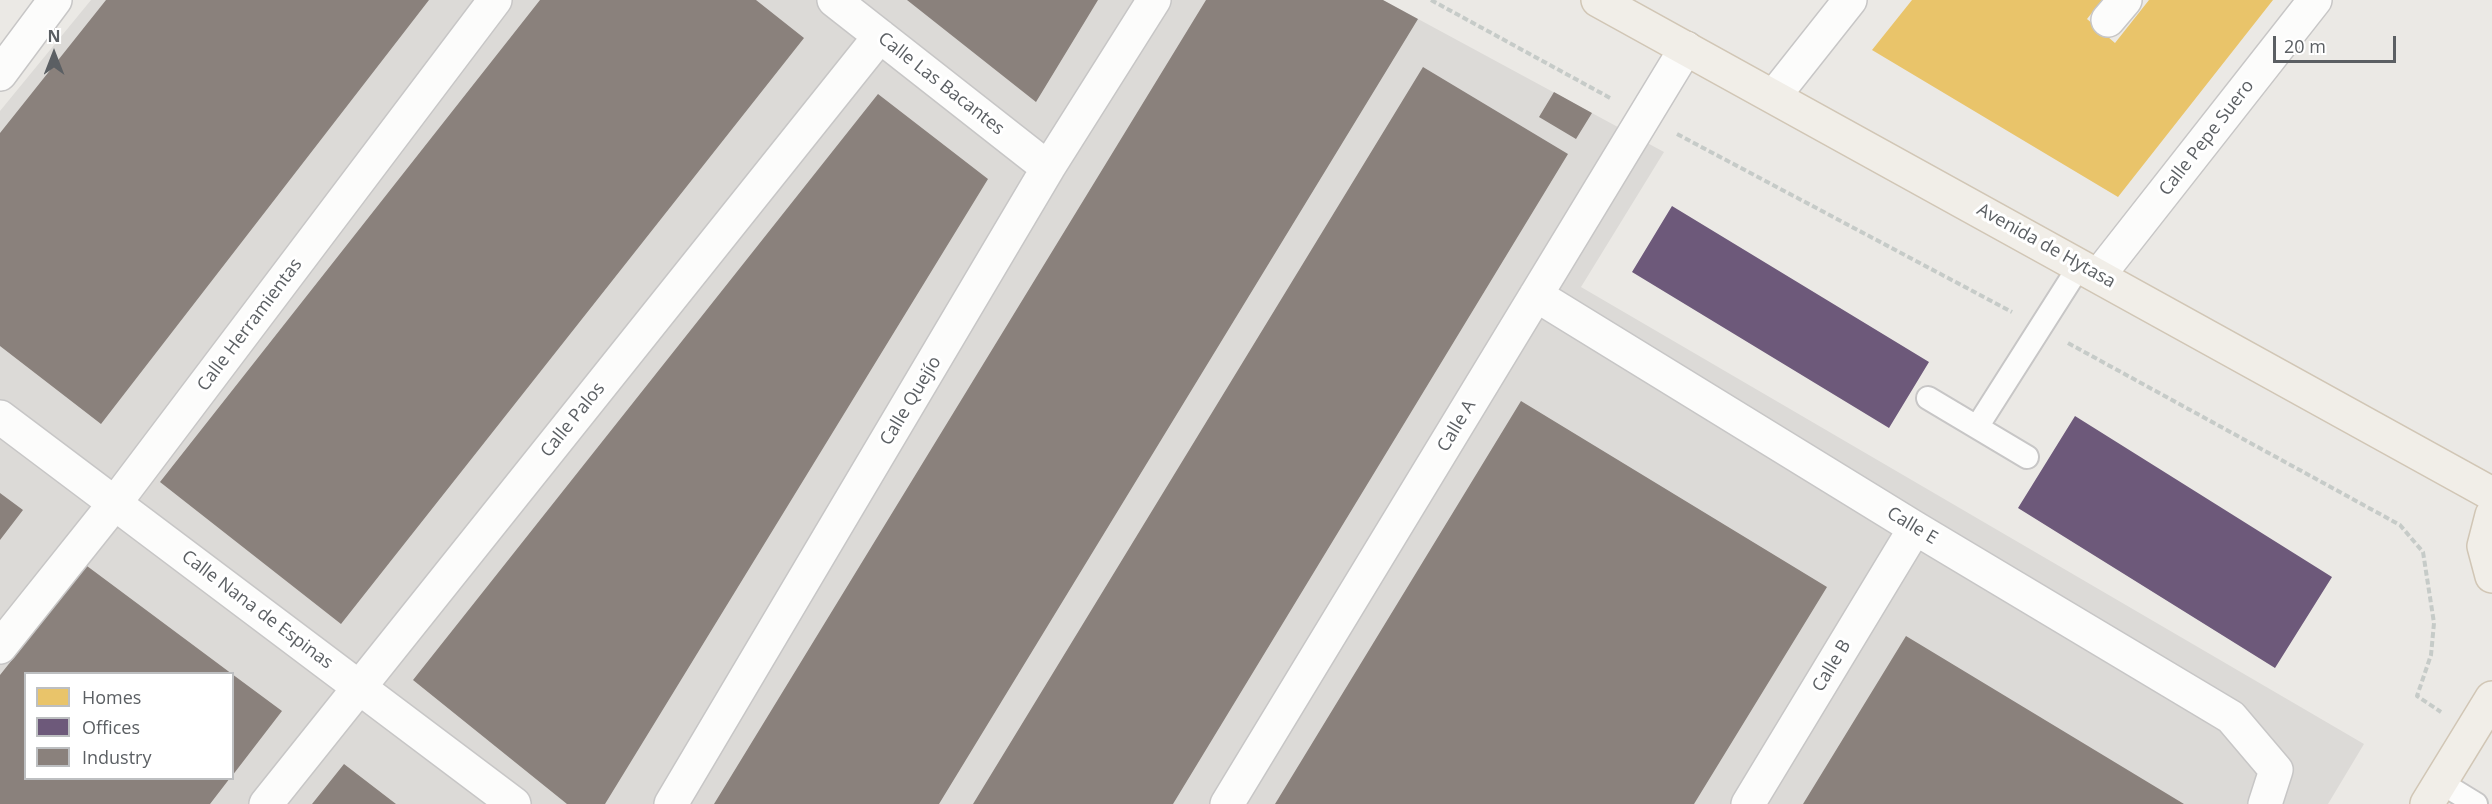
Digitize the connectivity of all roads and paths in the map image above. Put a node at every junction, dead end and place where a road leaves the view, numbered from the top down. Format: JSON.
{"nodes":[{"id":1,"x":56,"y":0,"type":"edge"},
{"id":2,"x":495,"y":0,"type":"edge"},
{"id":3,"x":834,"y":0,"type":"edge"},
{"id":4,"x":1154,"y":0,"type":"edge"},
{"id":5,"x":1598,"y":0,"type":"edge"},
{"id":6,"x":1850,"y":0,"type":"edge"},
{"id":7,"x":2315,"y":0,"type":"edge"},
{"id":8,"x":880,"y":36,"type":"junction"},
{"id":9,"x":1686,"y":48,"type":"junction"},
{"id":10,"x":0,"y":74,"type":"edge"},
{"id":11,"x":1774,"y":96,"type":"junction"},
{"id":12,"x":1048,"y":168,"type":"junction"},
{"id":13,"x":2090,"y":270,"type":"junction"},
{"id":14,"x":1536,"y":295,"type":"junction"},
{"id":15,"x":1928,"y":398,"type":"dead end"},
{"id":16,"x":0,"y":417,"type":"edge"},
{"id":17,"x":1977,"y":427,"type":"junction"},
{"id":18,"x":2027,"y":457,"type":"dead end"},
{"id":19,"x":2492,"y":494,"type":"edge"},
{"id":20,"x":115,"y":503,"type":"junction"},
{"id":21,"x":2492,"y":515,"type":"edge"},
{"id":22,"x":1915,"y":528,"type":"junction"},
{"id":23,"x":2492,"y":576,"type":"edge"},
{"id":24,"x":0,"y":646,"type":"edge"},
{"id":25,"x":359,"y":687,"type":"junction"},
{"id":26,"x":2492,"y":698,"type":"edge"},
{"id":27,"x":2434,"y":793,"type":"edge"},
{"id":28,"x":266,"y":804,"type":"edge"},
{"id":29,"x":514,"y":804,"type":"edge"},
{"id":30,"x":671,"y":804,"type":"edge"},
{"id":31,"x":1227,"y":804,"type":"edge"},
{"id":32,"x":1748,"y":804,"type":"edge"},
{"id":33,"x":2265,"y":804,"type":"edge"},
{"id":34,"x":2476,"y":804,"type":"edge"}],
"edges":[{"from":1,"to":10,"type":"street"},
{"from":2,"to":20,"type":"street","name":"Calle Herramientas"},
{"from":3,"to":8,"type":"street","name":"Calle Las Bacantes"},
{"from":4,"to":12,"type":"street","name":"Calle Quejío"},
{"from":5,"to":9,"type":"main road","name":"Avenida de Hytasa"},
{"from":6,"to":11,"type":"street"},
{"from":7,"to":13,"type":"street","name":"Calle Pepe Suero"},
{"from":8,"to":12,"type":"street","name":"Calle Las Bacantes"},
{"from":8,"to":25,"type":"street","name":"Calle Palos"},
{"from":9,"to":11,"type":"main road","name":"Avenida de Hytasa"},
{"from":9,"to":14,"type":"street","name":"Calle A"},
{"from":11,"to":13,"type":"main road","name":"Avenida de Hytasa"},
{"from":12,"to":30,"type":"street","name":"Calle Quejío"},
{"from":13,"to":17,"type":"lane"},
{"from":13,"to":19,"type":"main road","name":"Avenida de Hytasa"},
{"from":14,"to":22,"type":"street","name":"Calle E"},
{"from":14,"to":31,"type":"street","name":"Calle A"},
{"from":15,"to":17,"type":"lane"},
{"from":16,"to":20,"type":"street","name":"Calle Nana de Espinas"},
{"from":17,"to":18,"type":"lane"},
{"from":20,"to":24,"type":"street","name":"Calle Herramientas"},
{"from":20,"to":25,"type":"street","name":"Calle Nana de Espinas"},
{"from":21,"to":23,"type":"main road"},
{"from":22,"to":32,"type":"street","name":"Calle B"},
{"from":22,"to":33,"type":"street","name":"Calle E"},
{"from":25,"to":28,"type":"street","name":"Calle Palos"},
{"from":25,"to":29,"type":"street","name":"Calle Nana de Espinas"},
{"from":26,"to":27,"type":"main road"},
{"from":27,"to":34,"type":"lane"}]}
